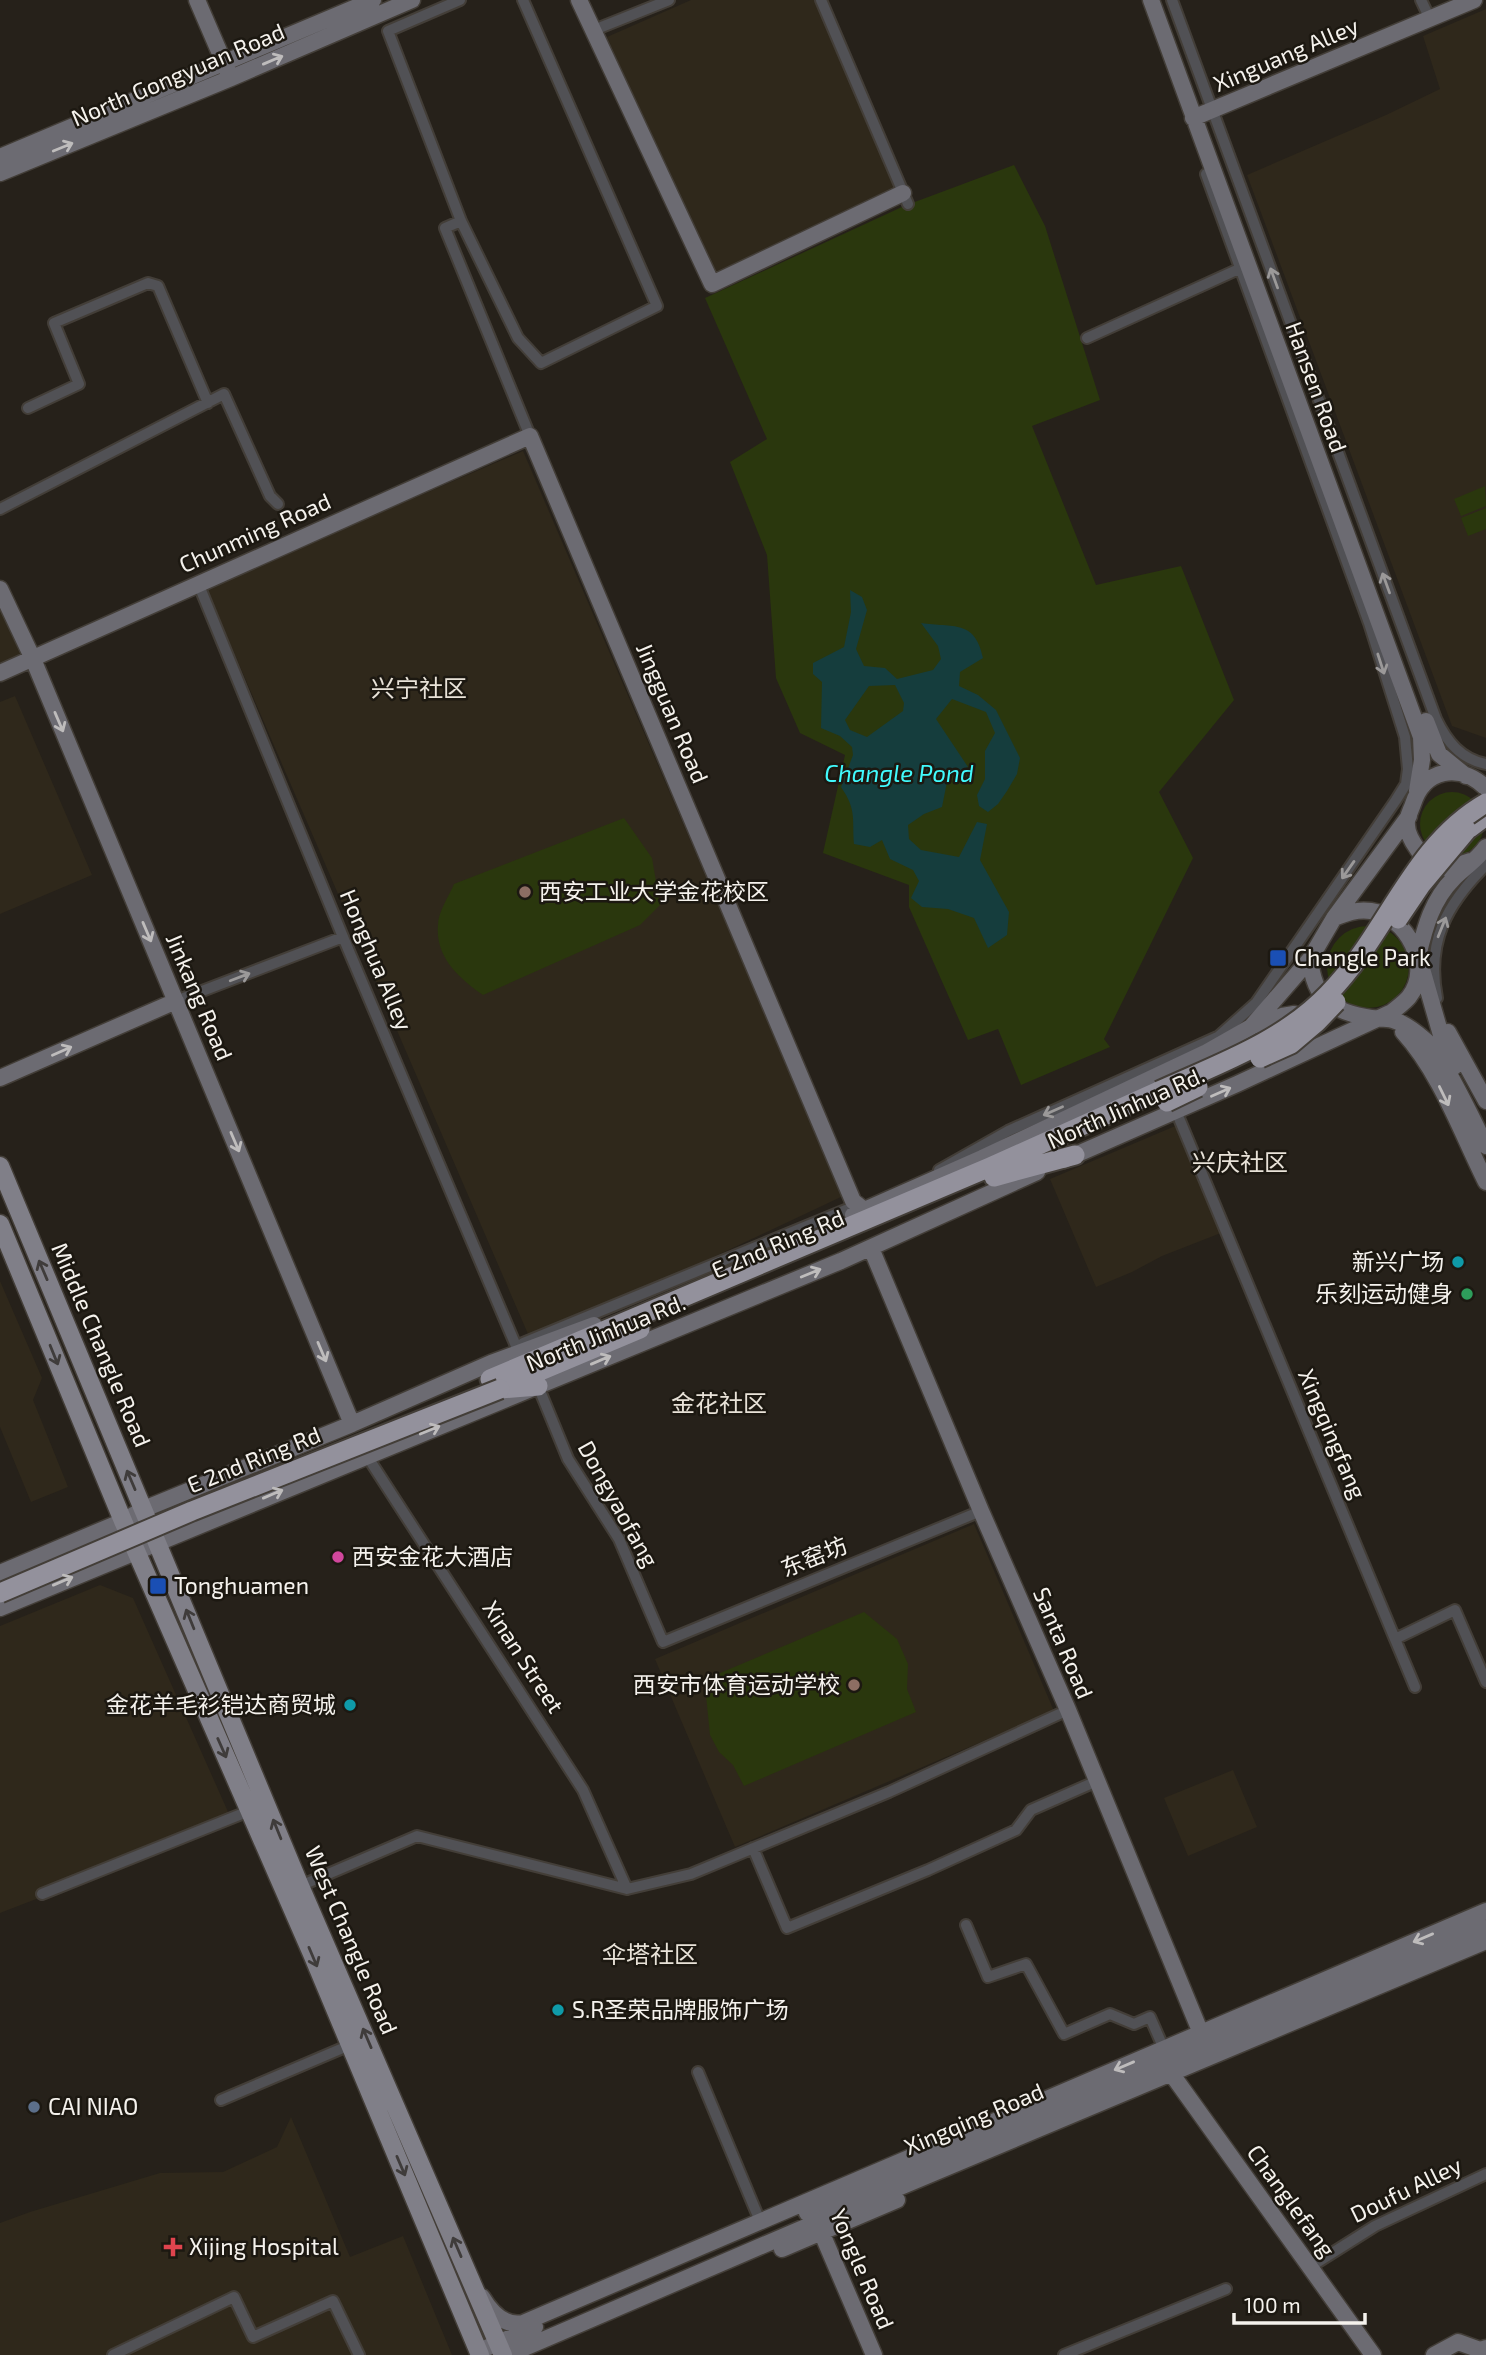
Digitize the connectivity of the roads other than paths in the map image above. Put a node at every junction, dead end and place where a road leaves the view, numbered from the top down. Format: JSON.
{"nodes":[{"id":1,"x":197,"y":0,"type":"edge"},
{"id":2,"x":373,"y":0,"type":"edge"},
{"id":3,"x":412,"y":0,"type":"edge"},
{"id":4,"x":460,"y":0,"type":"edge"},
{"id":5,"x":523,"y":0,"type":"edge"},
{"id":6,"x":579,"y":0,"type":"edge"},
{"id":7,"x":669,"y":0,"type":"edge"},
{"id":8,"x":821,"y":0,"type":"edge"},
{"id":9,"x":1143,"y":0,"type":"edge"},
{"id":10,"x":1151,"y":0,"type":"edge"},
{"id":11,"x":1161,"y":0,"type":"edge"},
{"id":12,"x":1172,"y":0,"type":"edge"},
{"id":13,"x":1421,"y":0,"type":"edge"},
{"id":14,"x":1474,"y":0,"type":"edge"},
{"id":15,"x":1430,"y":19,"type":"junction"},
{"id":16,"x":594,"y":30,"type":"junction"},
{"id":17,"x":227,"y":71,"type":"junction"},
{"id":18,"x":1203,"y":115,"type":"junction"},
{"id":19,"x":0,"y":156,"type":"edge"},
{"id":20,"x":0,"y":173,"type":"edge"},
{"id":21,"x":906,"y":198,"type":"joint"},
{"id":22,"x":461,"y":221,"type":"junction"},
{"id":23,"x":1241,"y":268,"type":"junction"},
{"id":24,"x":1087,"y":338,"type":"dead end"},
{"id":25,"x":208,"y":403,"type":"junction"},
{"id":26,"x":29,"y":408,"type":"dead end"},
{"id":27,"x":530,"y":436,"type":"junction"},
{"id":28,"x":278,"y":504,"type":"dead end"},
{"id":29,"x":0,"y":509,"type":"edge"},
{"id":30,"x":198,"y":583,"type":"junction"},
{"id":31,"x":0,"y":589,"type":"edge"},
{"id":32,"x":33,"y":659,"type":"junction"},
{"id":33,"x":0,"y":673,"type":"edge"},
{"id":34,"x":1452,"y":747,"type":"junction"},
{"id":35,"x":1486,"y":764,"type":"edge"},
{"id":36,"x":1480,"y":779,"type":"edge"},
{"id":37,"x":1411,"y":787,"type":"junction"},
{"id":38,"x":1486,"y":803,"type":"edge"},
{"id":39,"x":1409,"y":816,"type":"junction"},
{"id":40,"x":1486,"y":816,"type":"edge"},
{"id":41,"x":1486,"y":847,"type":"edge"},
{"id":42,"x":1478,"y":863,"type":"edge"},
{"id":43,"x":1334,"y":918,"type":"junction"},
{"id":44,"x":343,"y":937,"type":"junction"},
{"id":45,"x":1418,"y":956,"type":"junction"},
{"id":46,"x":1310,"y":958,"type":"junction"},
{"id":47,"x":176,"y":1001,"type":"junction"},
{"id":48,"x":1430,"y":1002,"type":"junction"},
{"id":49,"x":1441,"y":1018,"type":"junction"},
{"id":50,"x":1384,"y":1019,"type":"junction"},
{"id":51,"x":1251,"y":1027,"type":"junction"},
{"id":52,"x":1219,"y":1035,"type":"junction"},
{"id":53,"x":1280,"y":1064,"type":"junction"},
{"id":54,"x":0,"y":1078,"type":"edge"},
{"id":55,"x":1167,"y":1101,"type":"junction"},
{"id":56,"x":1486,"y":1101,"type":"edge"},
{"id":57,"x":1051,"y":1124,"type":"junction"},
{"id":58,"x":1486,"y":1127,"type":"edge"},
{"id":59,"x":1486,"y":1146,"type":"edge"},
{"id":60,"x":1075,"y":1155,"type":"junction"},
{"id":61,"x":0,"y":1166,"type":"edge"},
{"id":62,"x":992,"y":1172,"type":"junction"},
{"id":63,"x":1486,"y":1182,"type":"edge"},
{"id":64,"x":861,"y":1207,"type":"junction"},
{"id":65,"x":0,"y":1224,"type":"edge"},
{"id":66,"x":871,"y":1248,"type":"junction"},
{"id":67,"x":559,"y":1348,"type":"junction"},
{"id":68,"x":519,"y":1353,"type":"junction"},
{"id":69,"x":495,"y":1384,"type":"junction"},
{"id":70,"x":538,"y":1386,"type":"junction"},
{"id":71,"x":352,"y":1423,"type":"junction"},
{"id":72,"x":367,"y":1456,"type":"junction"},
{"id":73,"x":144,"y":1509,"type":"junction"},
{"id":74,"x":981,"y":1511,"type":"junction"},
{"id":75,"x":122,"y":1521,"type":"junction"},
{"id":76,"x":158,"y":1542,"type":"junction"},
{"id":77,"x":136,"y":1551,"type":"junction"},
{"id":78,"x":0,"y":1573,"type":"edge"},
{"id":79,"x":0,"y":1580,"type":"edge"},
{"id":80,"x":0,"y":1593,"type":"edge"},
{"id":81,"x":0,"y":1608,"type":"edge"},
{"id":82,"x":1395,"y":1639,"type":"junction"},
{"id":83,"x":1486,"y":1682,"type":"edge"},
{"id":84,"x":1415,"y":1687,"type":"dead end"},
{"id":85,"x":1068,"y":1710,"type":"junction"},
{"id":86,"x":1097,"y":1781,"type":"junction"},
{"id":87,"x":249,"y":1811,"type":"junction"},
{"id":88,"x":753,"y":1848,"type":"junction"},
{"id":89,"x":300,"y":1886,"type":"junction"},
{"id":90,"x":627,"y":1889,"type":"junction"},
{"id":91,"x":42,"y":1894,"type":"dead end"},
{"id":92,"x":1486,"y":1911,"type":"edge"},
{"id":93,"x":967,"y":1925,"type":"dead end"},
{"id":94,"x":1486,"y":1928,"type":"edge"},
{"id":95,"x":1486,"y":1941,"type":"edge"},
{"id":96,"x":1486,"y":1951,"type":"edge"},
{"id":97,"x":350,"y":2045,"type":"junction"},
{"id":98,"x":1206,"y":2045,"type":"junction"},
{"id":99,"x":1164,"y":2049,"type":"junction"},
{"id":100,"x":698,"y":2072,"type":"dead end"},
{"id":101,"x":1174,"y":2077,"type":"junction"},
{"id":102,"x":221,"y":2100,"type":"dead end"},
{"id":103,"x":1486,"y":2174,"type":"edge"},
{"id":104,"x":815,"y":2216,"type":"junction"},
{"id":105,"x":760,"y":2221,"type":"junction"},
{"id":106,"x":1310,"y":2267,"type":"junction"},
{"id":107,"x":473,"y":2283,"type":"junction"},
{"id":108,"x":1226,"y":2289,"type":"dead end"},
{"id":109,"x":550,"y":2337,"type":"junction"},
{"id":110,"x":574,"y":2337,"type":"junction"},
{"id":111,"x":1483,"y":2349,"type":"edge"},
{"id":112,"x":503,"y":2351,"type":"edge"},
{"id":113,"x":480,"y":2353,"type":"edge"},
{"id":114,"x":113,"y":2355,"type":"edge"},
{"id":115,"x":359,"y":2355,"type":"edge"},
{"id":116,"x":534,"y":2355,"type":"edge"},
{"id":117,"x":874,"y":2355,"type":"edge"},
{"id":118,"x":1064,"y":2355,"type":"edge"},
{"id":119,"x":1373,"y":2355,"type":"edge"},
{"id":120,"x":1434,"y":2355,"type":"edge"}],
"edges":[{"from":1,"to":17,"type":"main road"},
{"from":2,"to":17,"type":"main road","name":"North Gongyuan Road"},
{"from":17,"to":3,"type":"main road","name":"North Gongyuan Road","one_way":true},
{"from":4,"to":22,"type":"street"},
{"from":5,"to":22,"type":"street"},
{"from":6,"to":16,"type":"main road"},
{"from":7,"to":16,"type":"street"},
{"from":8,"to":21,"type":"street"},
{"from":9,"to":23,"type":"street"},
{"from":10,"to":18,"type":"main road","name":"Hansen Road"},
{"from":11,"to":18,"type":"main road","name":"Hansen Road"},
{"from":12,"to":18,"type":"street"},
{"from":13,"to":15,"type":"street"},
{"from":14,"to":15,"type":"main road","name":"Xinguang Alley"},
{"from":15,"to":18,"type":"main road","name":"Xinguang Alley"},
{"from":16,"to":21,"type":"main road"},
{"from":17,"to":19,"type":"main road","name":"North Gongyuan Road"},
{"from":20,"to":17,"type":"main road","name":"North Gongyuan Road","one_way":true},
{"from":34,"to":18,"type":"street","one_way":true},
{"from":18,"to":36,"type":"main road","name":"Hansen Road"},
{"from":18,"to":37,"type":"main road","name":"Hansen Road"},
{"from":22,"to":27,"type":"street","name":"Jingguan Road"},
{"from":23,"to":24,"type":"street"},
{"from":23,"to":37,"type":"street","one_way":true},
{"from":25,"to":26,"type":"street"},
{"from":25,"to":28,"type":"street"},
{"from":25,"to":29,"type":"street"},
{"from":27,"to":30,"type":"main road","name":"Chunming Road"},
{"from":27,"to":64,"type":"main road","name":"Jingguan Road"},
{"from":30,"to":32,"type":"main road","name":"Chunming Road"},
{"from":30,"to":44,"type":"street","name":"Honghua Alley"},
{"from":31,"to":32,"type":"main road","name":"Jinkang Road"},
{"from":32,"to":33,"type":"main road","name":"Chunming Road"},
{"from":32,"to":47,"type":"main road","name":"Jinkang Road","one_way":true},
{"from":34,"to":35,"type":"street"},
{"from":34,"to":36,"type":"street"},
{"from":36,"to":37,"type":"main road"},
{"from":37,"to":39,"type":"main road","name":"Hansen Road"},
{"from":37,"to":52,"type":"street","one_way":true},
{"from":38,"to":55,"type":"highway","name":"E 2nd Ring Rd","bridge":true},
{"from":39,"to":42,"type":"main road"},
{"from":39,"to":43,"type":"main road"},
{"from":40,"to":55,"type":"highway","name":"E 2nd Ring Rd","bridge":true},
{"from":41,"to":42,"type":"main road"},
{"from":42,"to":45,"type":"main road"},
{"from":49,"to":42,"type":"street","one_way":true},
{"from":43,"to":45,"type":"main road"},
{"from":43,"to":46,"type":"main road"},
{"from":47,"to":44,"type":"street","one_way":true},
{"from":44,"to":68,"type":"street","name":"Honghua Alley"},
{"from":45,"to":48,"type":"main road"},
{"from":45,"to":50,"type":"main road"},
{"from":46,"to":50,"type":"main road"},
{"from":46,"to":51,"type":"main road","name":"North Jinhua Rd."},
{"from":54,"to":47,"type":"main road","one_way":true},
{"from":47,"to":71,"type":"main road","name":"Jinkang Road","one_way":true},
{"from":48,"to":49,"type":"main road"},
{"from":48,"to":58,"type":"main road"},
{"from":49,"to":56,"type":"main road"},
{"from":50,"to":53,"type":"main road","name":"North Jinhua Rd."},
{"from":50,"to":59,"type":"main road"},
{"from":50,"to":63,"type":"main road","one_way":true},
{"from":51,"to":52,"type":"street"},
{"from":51,"to":53,"type":"main road"},
{"from":51,"to":57,"type":"main road","name":"North Jinhua Rd."},
{"from":52,"to":64,"type":"street","one_way":true},
{"from":55,"to":53,"type":"main road","name":"North Jinhua Rd.","one_way":true},
{"from":55,"to":60,"type":"main road","name":"North Jinhua Rd."},
{"from":55,"to":62,"type":"highway","name":"E 2nd Ring Rd"},
{"from":55,"to":82,"type":"street","name":"Xingqingfang"},
{"from":57,"to":62,"type":"highway"},
{"from":57,"to":64,"type":"main road","name":"North Jinhua Rd."},
{"from":60,"to":62,"type":"highway"},
{"from":60,"to":66,"type":"main road","name":"North Jinhua Rd."},
{"from":73,"to":61,"type":"main road","name":"Middle Changle Road","one_way":true},
{"from":62,"to":67,"type":"highway","name":"E 2nd Ring Rd"},
{"from":62,"to":69,"type":"highway","name":"E 2nd Ring Rd"},
{"from":64,"to":68,"type":"main road","name":"North Jinhua Rd."},
{"from":65,"to":75,"type":"main road","name":"Middle Changle Road","one_way":true},
{"from":70,"to":66,"type":"main road","name":"North Jinhua Rd.","one_way":true},
{"from":66,"to":74,"type":"main road","name":"Santa Road"},
{"from":67,"to":68,"type":"highway"},
{"from":67,"to":69,"type":"highway","name":"E 2nd Ring Rd"},
{"from":68,"to":71,"type":"main road","name":"North Jinhua Rd."},
{"from":69,"to":70,"type":"highway"},
{"from":69,"to":79,"type":"highway","name":"E 2nd Ring Rd"},
{"from":69,"to":80,"type":"highway","name":"E 2nd Ring Rd","bridge":true},
{"from":72,"to":70,"type":"main road","name":"North Jinhua Rd.","one_way":true},
{"from":70,"to":74,"type":"street","name":"Dongyaofang"},
{"from":71,"to":73,"type":"main road","name":"North Jinhua Rd."},
{"from":76,"to":72,"type":"main road","name":"North Jinhua Rd.","one_way":true},
{"from":72,"to":90,"type":"street","name":"Xinan Street"},
{"from":73,"to":75,"type":"main road","name":"North Jinhua Rd."},
{"from":73,"to":76,"type":"main road","name":"Middle Changle Road"},
{"from":74,"to":85,"type":"main road","name":"Santa Road"},
{"from":75,"to":77,"type":"main road","name":"Middle Changle Road"},
{"from":75,"to":78,"type":"main road","name":"North Jinhua Rd."},
{"from":76,"to":77,"type":"main road","name":"North Jinhua Rd."},
{"from":89,"to":76,"type":"main road","name":"West Changle Road","one_way":true},
{"from":81,"to":77,"type":"main road","name":"North Jinhua Rd.","one_way":true},
{"from":77,"to":87,"type":"main road","name":"West Changle Road","one_way":true},
{"from":82,"to":83,"type":"street"},
{"from":82,"to":84,"type":"street","name":"Xingqingfang"},
{"from":85,"to":86,"type":"main road","name":"Santa Road"},
{"from":85,"to":88,"type":"street"},
{"from":86,"to":88,"type":"street"},
{"from":86,"to":98,"type":"main road","name":"Santa Road"},
{"from":87,"to":91,"type":"street"},
{"from":87,"to":97,"type":"main road","name":"West Changle Road","one_way":true},
{"from":88,"to":90,"type":"street"},
{"from":89,"to":90,"type":"street"},
{"from":107,"to":89,"type":"main road","name":"West Changle Road","one_way":true},
{"from":92,"to":98,"type":"main road","one_way":true},
{"from":93,"to":99,"type":"street"},
{"from":94,"to":98,"type":"main road","name":"Xingqing Road"},
{"from":95,"to":98,"type":"main road","name":"Xingqing Road"},
{"from":96,"to":101,"type":"main road"},
{"from":97,"to":102,"type":"street"},
{"from":97,"to":113,"type":"main road","name":"West Changle Road","one_way":true},
{"from":98,"to":99,"type":"main road"},
{"from":98,"to":101,"type":"main road","name":"Xingqing Road"},
{"from":98,"to":104,"type":"main road","name":"Xingqing Road"},
{"from":99,"to":104,"type":"main road","one_way":true},
{"from":100,"to":105,"type":"street"},
{"from":101,"to":104,"type":"main road","name":"Xingqing Road"},
{"from":101,"to":106,"type":"main road","name":"Changlefang"},
{"from":103,"to":106,"type":"street","name":"Doufu Alley"},
{"from":104,"to":105,"type":"main road"},
{"from":104,"to":109,"type":"main road","name":"Xingqing Road"},
{"from":104,"to":110,"type":"main road"},
{"from":104,"to":112,"type":"main road","name":"Xingqing Road"},
{"from":104,"to":117,"type":"main road","name":"Yongle Road"},
{"from":105,"to":107,"type":"main road"},
{"from":106,"to":119,"type":"main road","name":"Changlefang"},
{"from":107,"to":112,"type":"main road","name":"West Changle Road"},
{"from":108,"to":118,"type":"street"},
{"from":109,"to":110,"type":"main road"},
{"from":109,"to":112,"type":"main road","name":"Xingqing Road"},
{"from":110,"to":116,"type":"main road"},
{"from":111,"to":120,"type":"main road"},
{"from":112,"to":113,"type":"main road","name":"Xingqing Road"},
{"from":114,"to":115,"type":"street"}]}
